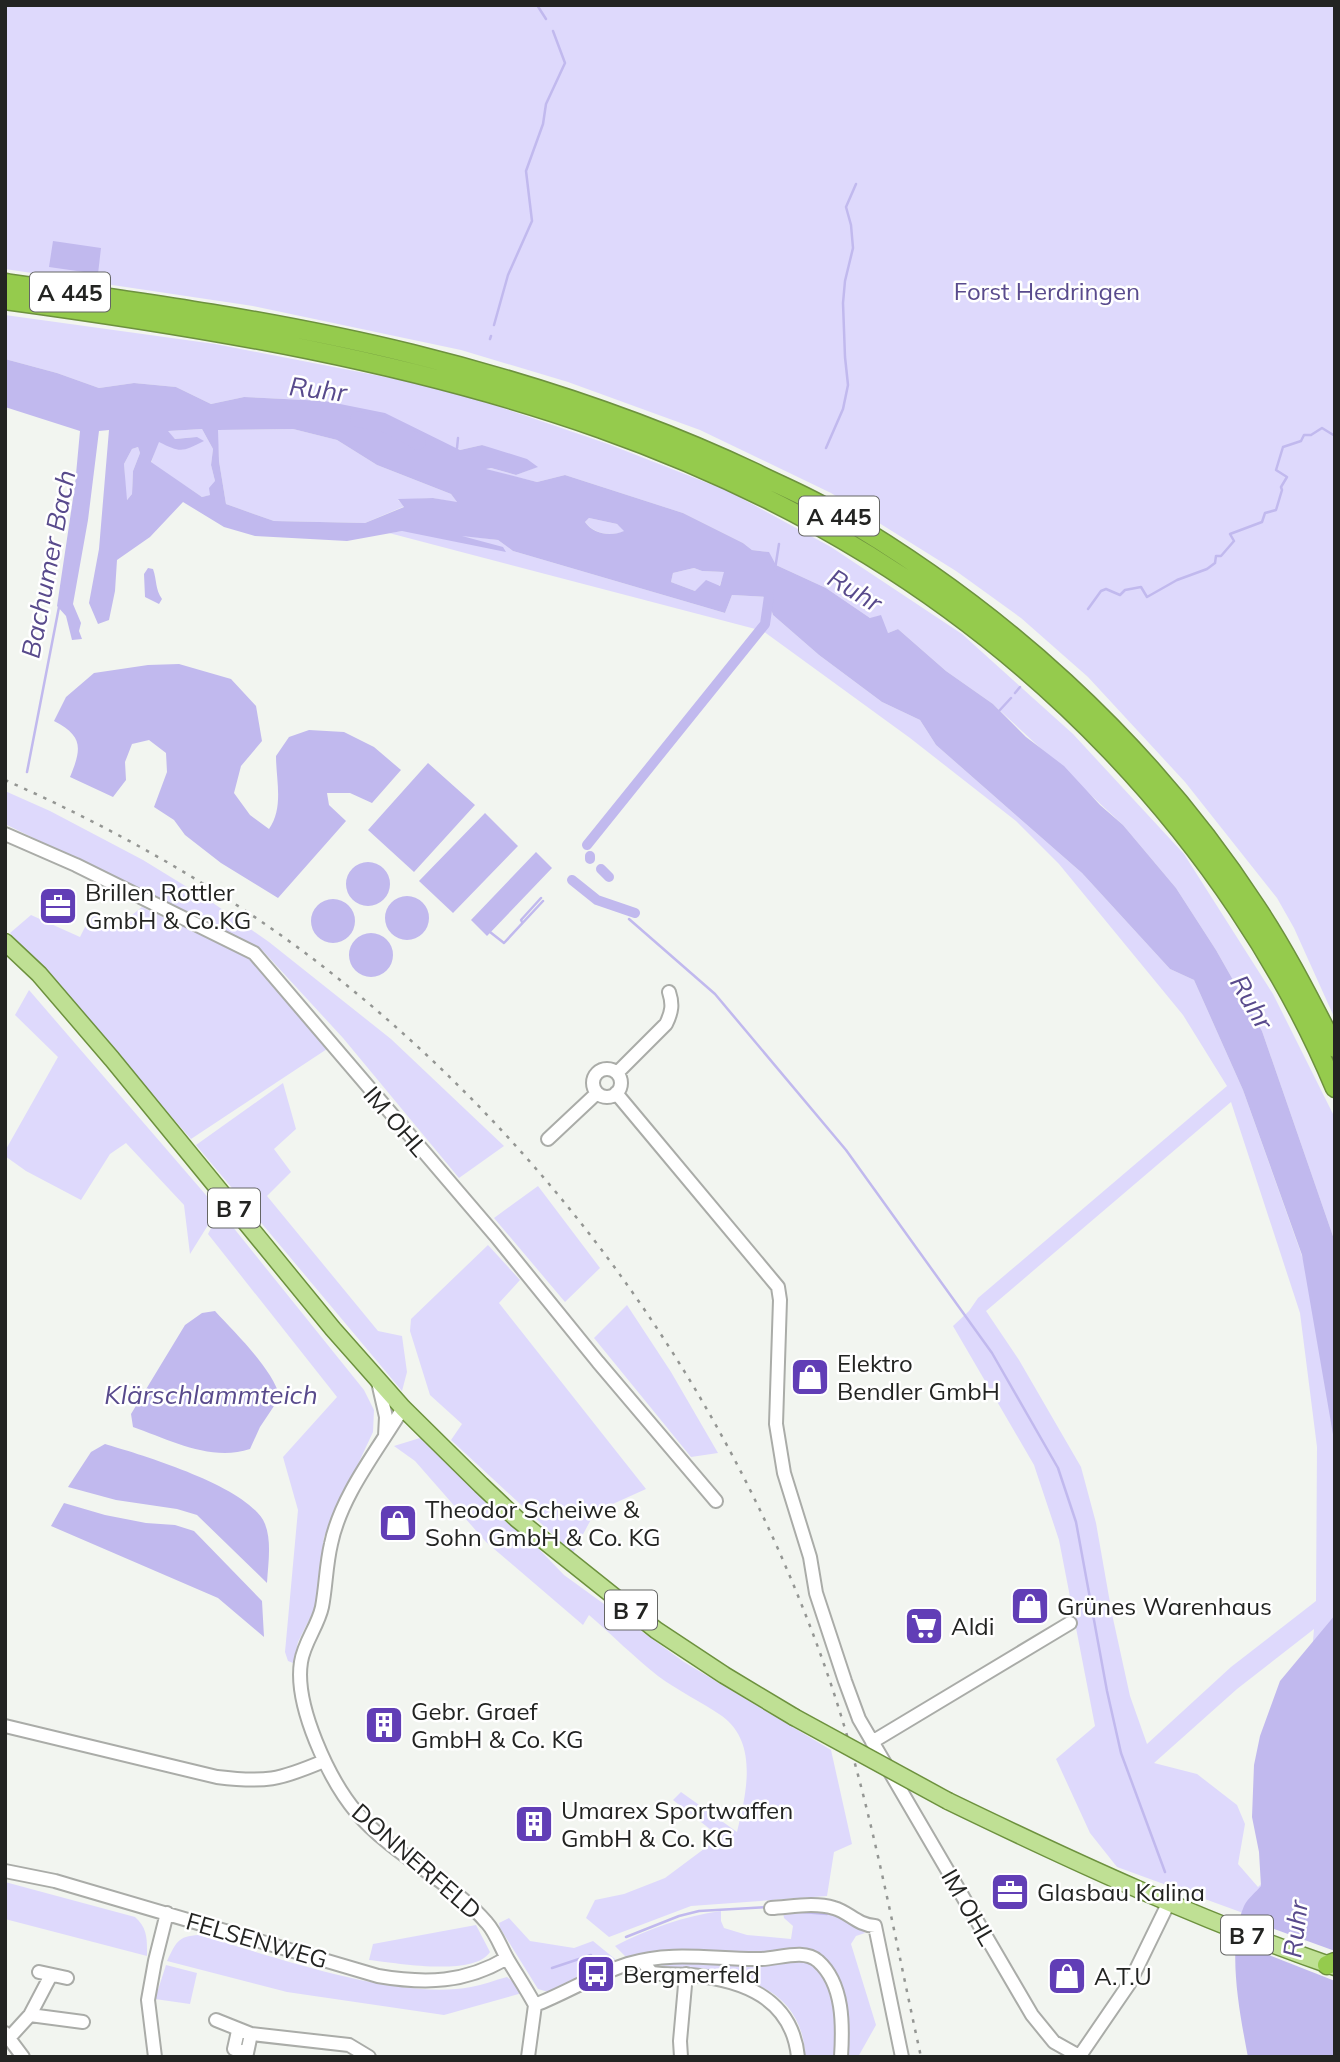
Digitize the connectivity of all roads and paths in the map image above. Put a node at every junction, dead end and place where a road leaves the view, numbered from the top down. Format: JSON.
{"nodes":[{"id":1,"x":5,"y":284,"type":"edge"},
{"id":2,"x":5,"y":300,"type":"edge"},
{"id":3,"x":5,"y":834,"type":"edge"},
{"id":4,"x":5,"y":942,"type":"edge"},
{"id":5,"x":669,"y":992,"type":"dead end"},
{"id":6,"x":1335,"y":1048,"type":"edge"},
{"id":7,"x":617,"y":1073,"type":"junction"},
{"id":8,"x":1335,"y":1088,"type":"edge"},
{"id":9,"x":597,"y":1093,"type":"junction"},
{"id":10,"x":616,"y":1093,"type":"junction"},
{"id":11,"x":548,"y":1139,"type":"dead end"},
{"id":12,"x":377,"y":1378,"type":"junction"},
{"id":13,"x":403,"y":1408,"type":"junction"},
{"id":14,"x":385,"y":1437,"type":"junction"},
{"id":15,"x":716,"y":1501,"type":"dead end"},
{"id":16,"x":1070,"y":1623,"type":"dead end"},
{"id":17,"x":5,"y":1726,"type":"edge"},
{"id":18,"x":872,"y":1742,"type":"junction"},
{"id":19,"x":324,"y":1760,"type":"junction"},
{"id":20,"x":5,"y":1871,"type":"edge"},
{"id":21,"x":1169,"y":1902,"type":"junction"},
{"id":22,"x":771,"y":1908,"type":"dead end"},
{"id":23,"x":167,"y":1913,"type":"junction"},
{"id":24,"x":507,"y":1958,"type":"junction"},
{"id":25,"x":642,"y":1961,"type":"junction"},
{"id":26,"x":1332,"y":1964,"type":"edge"},
{"id":27,"x":686,"y":1974,"type":"junction"},
{"id":28,"x":67,"y":1978,"type":"dead end"},
{"id":29,"x":535,"y":2005,"type":"junction"},
{"id":30,"x":30,"y":2015,"type":"junction"},
{"id":31,"x":216,"y":2020,"type":"dead end"},
{"id":32,"x":83,"y":2022,"type":"dead end"},
{"id":33,"x":238,"y":2031,"type":"junction"},
{"id":34,"x":251,"y":2034,"type":"junction"},
{"id":35,"x":7,"y":2035,"type":"edge"},
{"id":36,"x":1079,"y":2056,"type":"edge"},
{"id":37,"x":23,"y":2057,"type":"edge"},
{"id":38,"x":155,"y":2057,"type":"edge"},
{"id":39,"x":369,"y":2057,"type":"edge"},
{"id":40,"x":528,"y":2057,"type":"edge"},
{"id":41,"x":681,"y":2057,"type":"edge"},
{"id":42,"x":798,"y":2057,"type":"edge"},
{"id":43,"x":841,"y":2057,"type":"edge"},
{"id":44,"x":902,"y":2057,"type":"edge"}],
"edges":[{"from":1,"to":6,"type":"highway","number":"A 445"},
{"from":2,"to":8,"type":"highway","number":"A 445"},
{"from":3,"to":15,"type":"street","name":"IM OHL"},
{"from":4,"to":12,"type":"main road","number":"B 7"},
{"from":5,"to":7,"type":"street"},
{"from":7,"to":9,"type":"street"},
{"from":7,"to":10,"type":"street"},
{"from":9,"to":10,"type":"street"},
{"from":9,"to":11,"type":"street"},
{"from":10,"to":18,"type":"street","name":"IM OHL"},
{"from":12,"to":13,"type":"main road","number":"B 7"},
{"from":12,"to":14,"type":"street"},
{"from":13,"to":14,"type":"street","name":"DONNERFELD"},
{"from":13,"to":21,"type":"main road","number":"B 7","bridge":true},
{"from":14,"to":19,"type":"street","name":"DONNERFELD"},
{"from":16,"to":18,"type":"street"},
{"from":17,"to":19,"type":"street"},
{"from":18,"to":36,"type":"street","name":"IM OHL"},
{"from":19,"to":24,"type":"street","name":"DONNERFELD"},
{"from":20,"to":23,"type":"street","name":"FELSENWEG"},
{"from":21,"to":26,"type":"main road","number":"B 7"},
{"from":21,"to":36,"type":"street"},
{"from":22,"to":44,"type":"street"},
{"from":23,"to":24,"type":"street","name":"FELSENWEG"},
{"from":23,"to":38,"type":"street"},
{"from":24,"to":29,"type":"street","name":"DONNERFELD"},
{"from":25,"to":27,"type":"street"},
{"from":25,"to":29,"type":"street"},
{"from":25,"to":43,"type":"street"},
{"from":27,"to":41,"type":"street"},
{"from":27,"to":42,"type":"street"},
{"from":28,"to":30,"type":"street"},
{"from":29,"to":40,"type":"street"},
{"from":30,"to":32,"type":"street"},
{"from":30,"to":35,"type":"street"},
{"from":31,"to":33,"type":"street"},
{"from":33,"to":34,"type":"street"},
{"from":33,"to":34,"type":"street"},
{"from":34,"to":39,"type":"street"},
{"from":35,"to":37,"type":"street"}]}
